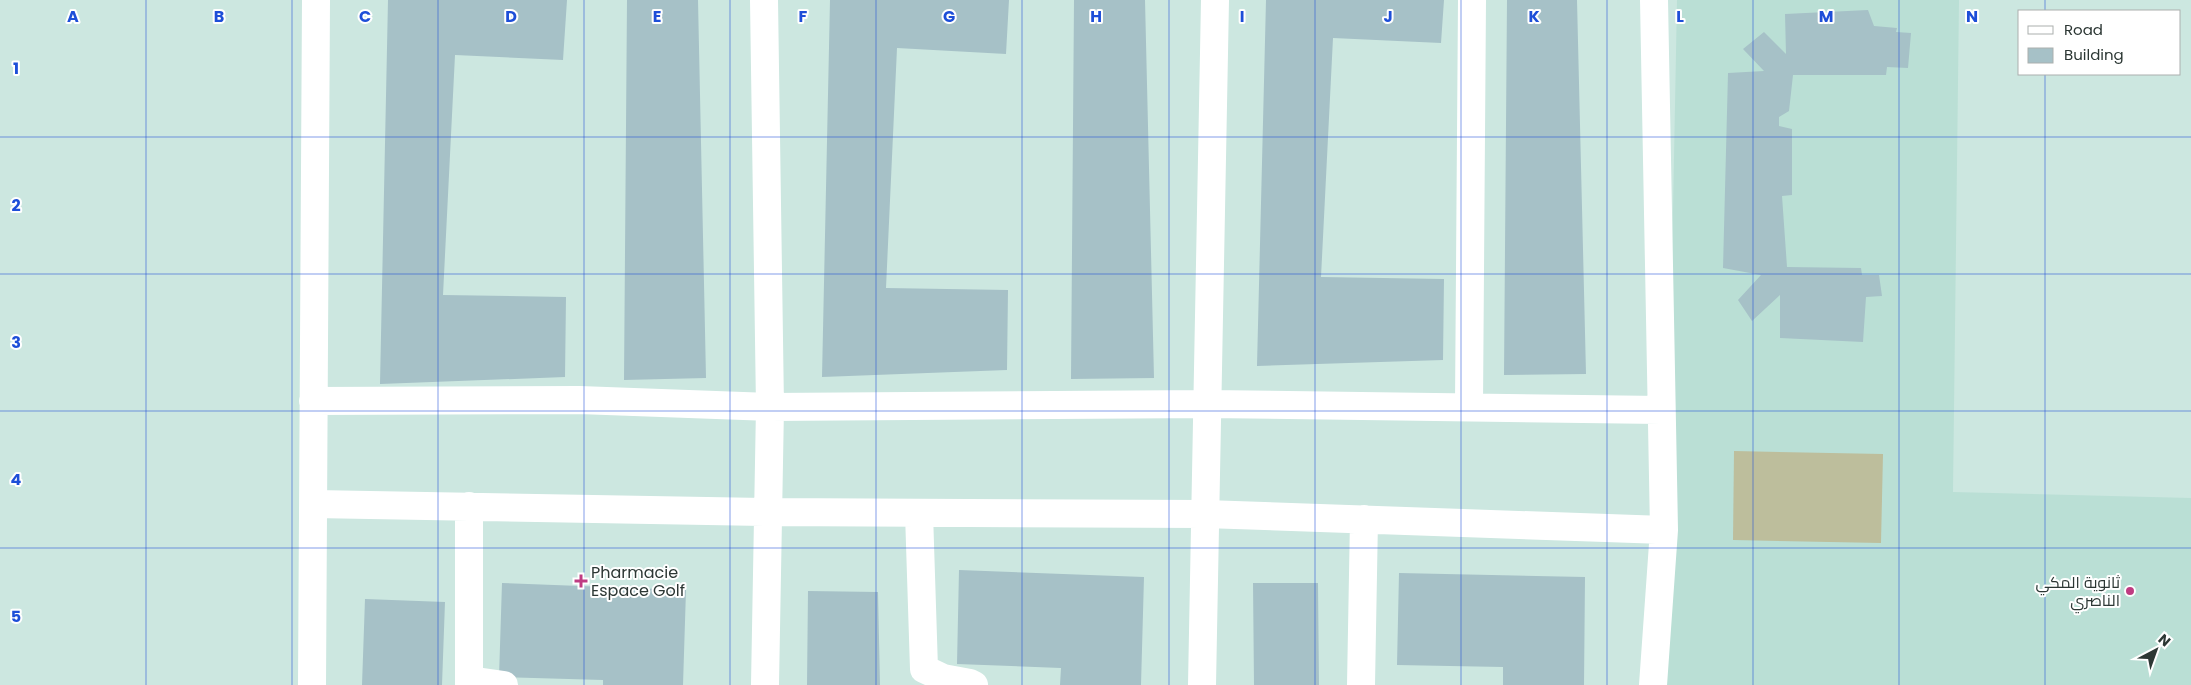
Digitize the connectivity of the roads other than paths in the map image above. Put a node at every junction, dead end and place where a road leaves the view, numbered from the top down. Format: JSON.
{"nodes":[{"id":1,"x":316,"y":0,"type":"edge"},
{"id":2,"x":764,"y":0,"type":"edge"},
{"id":3,"x":1215,"y":0,"type":"edge"},
{"id":4,"x":1472,"y":0,"type":"edge"},
{"id":5,"x":1654,"y":0,"type":"edge"},
{"id":6,"x":313,"y":401,"type":"junction"},
{"id":7,"x":1208,"y":404,"type":"junction"},
{"id":8,"x":1469,"y":406,"type":"junction"},
{"id":9,"x":770,"y":407,"type":"junction"},
{"id":10,"x":1661,"y":410,"type":"junction"},
{"id":11,"x":314,"y":504,"type":"junction"},
{"id":12,"x":469,"y":506,"type":"junction"},
{"id":13,"x":768,"y":512,"type":"junction"},
{"id":14,"x":919,"y":513,"type":"junction"},
{"id":15,"x":1205,"y":514,"type":"junction"},
{"id":16,"x":1364,"y":519,"type":"junction"},
{"id":17,"x":1664,"y":530,"type":"junction"},
{"id":18,"x":924,"y":677,"type":"edge"},
{"id":19,"x":469,"y":682,"type":"edge"},
{"id":20,"x":312,"y":685,"type":"edge"},
{"id":21,"x":504,"y":685,"type":"edge"},
{"id":22,"x":765,"y":685,"type":"edge"},
{"id":23,"x":974,"y":685,"type":"edge"},
{"id":24,"x":1202,"y":685,"type":"edge"},
{"id":25,"x":1361,"y":685,"type":"edge"},
{"id":26,"x":1653,"y":685,"type":"edge"}],
"edges":[{"from":1,"to":6,"type":"street"},
{"from":2,"to":9,"type":"street"},
{"from":3,"to":7,"type":"street"},
{"from":4,"to":8,"type":"street"},
{"from":5,"to":10,"type":"street"},
{"from":6,"to":9,"type":"street"},
{"from":6,"to":11,"type":"street"},
{"from":7,"to":8,"type":"street"},
{"from":7,"to":9,"type":"street"},
{"from":7,"to":15,"type":"street"},
{"from":8,"to":10,"type":"street"},
{"from":9,"to":13,"type":"street"},
{"from":10,"to":17,"type":"street"},
{"from":11,"to":12,"type":"street"},
{"from":11,"to":20,"type":"street"},
{"from":12,"to":13,"type":"street"},
{"from":12,"to":19,"type":"street"},
{"from":13,"to":14,"type":"street"},
{"from":13,"to":22,"type":"street"},
{"from":14,"to":15,"type":"street"},
{"from":14,"to":18,"type":"street"},
{"from":15,"to":16,"type":"street"},
{"from":15,"to":24,"type":"street"},
{"from":16,"to":17,"type":"street"},
{"from":16,"to":25,"type":"street"},
{"from":17,"to":26,"type":"street"},
{"from":18,"to":23,"type":"street"},
{"from":19,"to":21,"type":"street"}]}
